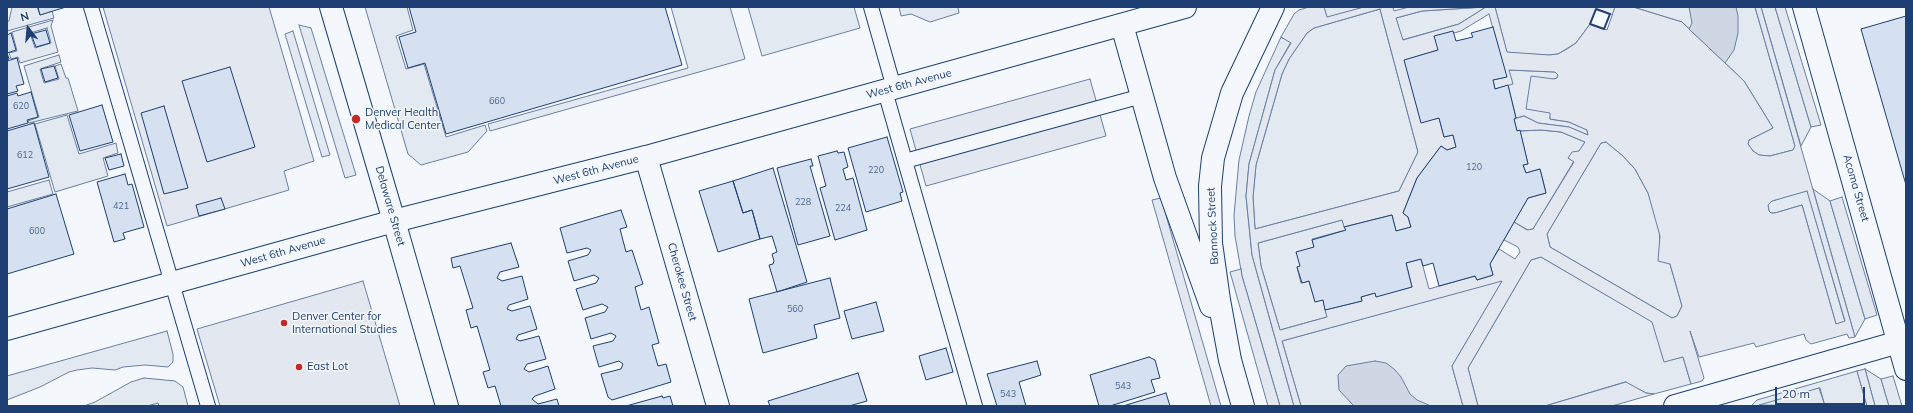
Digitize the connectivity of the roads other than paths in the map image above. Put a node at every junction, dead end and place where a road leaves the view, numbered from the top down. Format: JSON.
{"nodes":[{"id":1,"x":91,"y":7,"type":"edge"},
{"id":2,"x":331,"y":7,"type":"edge"},
{"id":3,"x":871,"y":7,"type":"edge"},
{"id":4,"x":1185,"y":7,"type":"edge"},
{"id":5,"x":1273,"y":7,"type":"edge"},
{"id":6,"x":1804,"y":7,"type":"edge"},
{"id":7,"x":1122,"y":25,"type":"junction"},
{"id":8,"x":889,"y":90,"type":"junction"},
{"id":9,"x":1142,"y":96,"type":"junction"},
{"id":10,"x":646,"y":157,"type":"junction"},
{"id":11,"x":905,"y":161,"type":"junction"},
{"id":12,"x":394,"y":221,"type":"junction"},
{"id":13,"x":172,"y":283,"type":"junction"},
{"id":14,"x":7,"y":329,"type":"edge"},
{"id":15,"x":1899,"y":342,"type":"junction"},
{"id":16,"x":1230,"y":360,"type":"junction"},
{"id":17,"x":1906,"y":369,"type":"edge"},
{"id":18,"x":208,"y":406,"type":"edge"},
{"id":19,"x":447,"y":406,"type":"edge"},
{"id":20,"x":718,"y":406,"type":"edge"},
{"id":21,"x":975,"y":406,"type":"edge"},
{"id":22,"x":1243,"y":406,"type":"edge"},
{"id":23,"x":1675,"y":406,"type":"edge"}],
"edges":[{"from":1,"to":13,"type":"lane"},
{"from":2,"to":12,"type":"street","name":"Delaware Street"},
{"from":3,"to":8,"type":"lane"},
{"from":4,"to":7,"type":"street","name":"West 6th Avenue"},
{"from":5,"to":16,"type":"street","name":"Bannock Street"},
{"from":6,"to":15,"type":"street","name":"Acoma Street"},
{"from":7,"to":8,"type":"street","name":"West 6th Avenue"},
{"from":7,"to":9,"type":"street"},
{"from":8,"to":10,"type":"street","name":"West 6th Avenue"},
{"from":8,"to":11,"type":"lane"},
{"from":9,"to":11,"type":"lane"},
{"from":9,"to":16,"type":"street"},
{"from":10,"to":12,"type":"street","name":"West 6th Avenue"},
{"from":10,"to":20,"type":"street","name":"Cherokee Street"},
{"from":11,"to":21,"type":"lane"},
{"from":12,"to":13,"type":"street","name":"West 6th Avenue"},
{"from":12,"to":19,"type":"street","name":"Delaware Street"},
{"from":13,"to":14,"type":"street","name":"West 6th Avenue"},
{"from":13,"to":18,"type":"lane"},
{"from":15,"to":17,"type":"street","name":"Acoma Street"},
{"from":15,"to":23,"type":"street"},
{"from":16,"to":22,"type":"street","name":"Bannock Street"}]}
